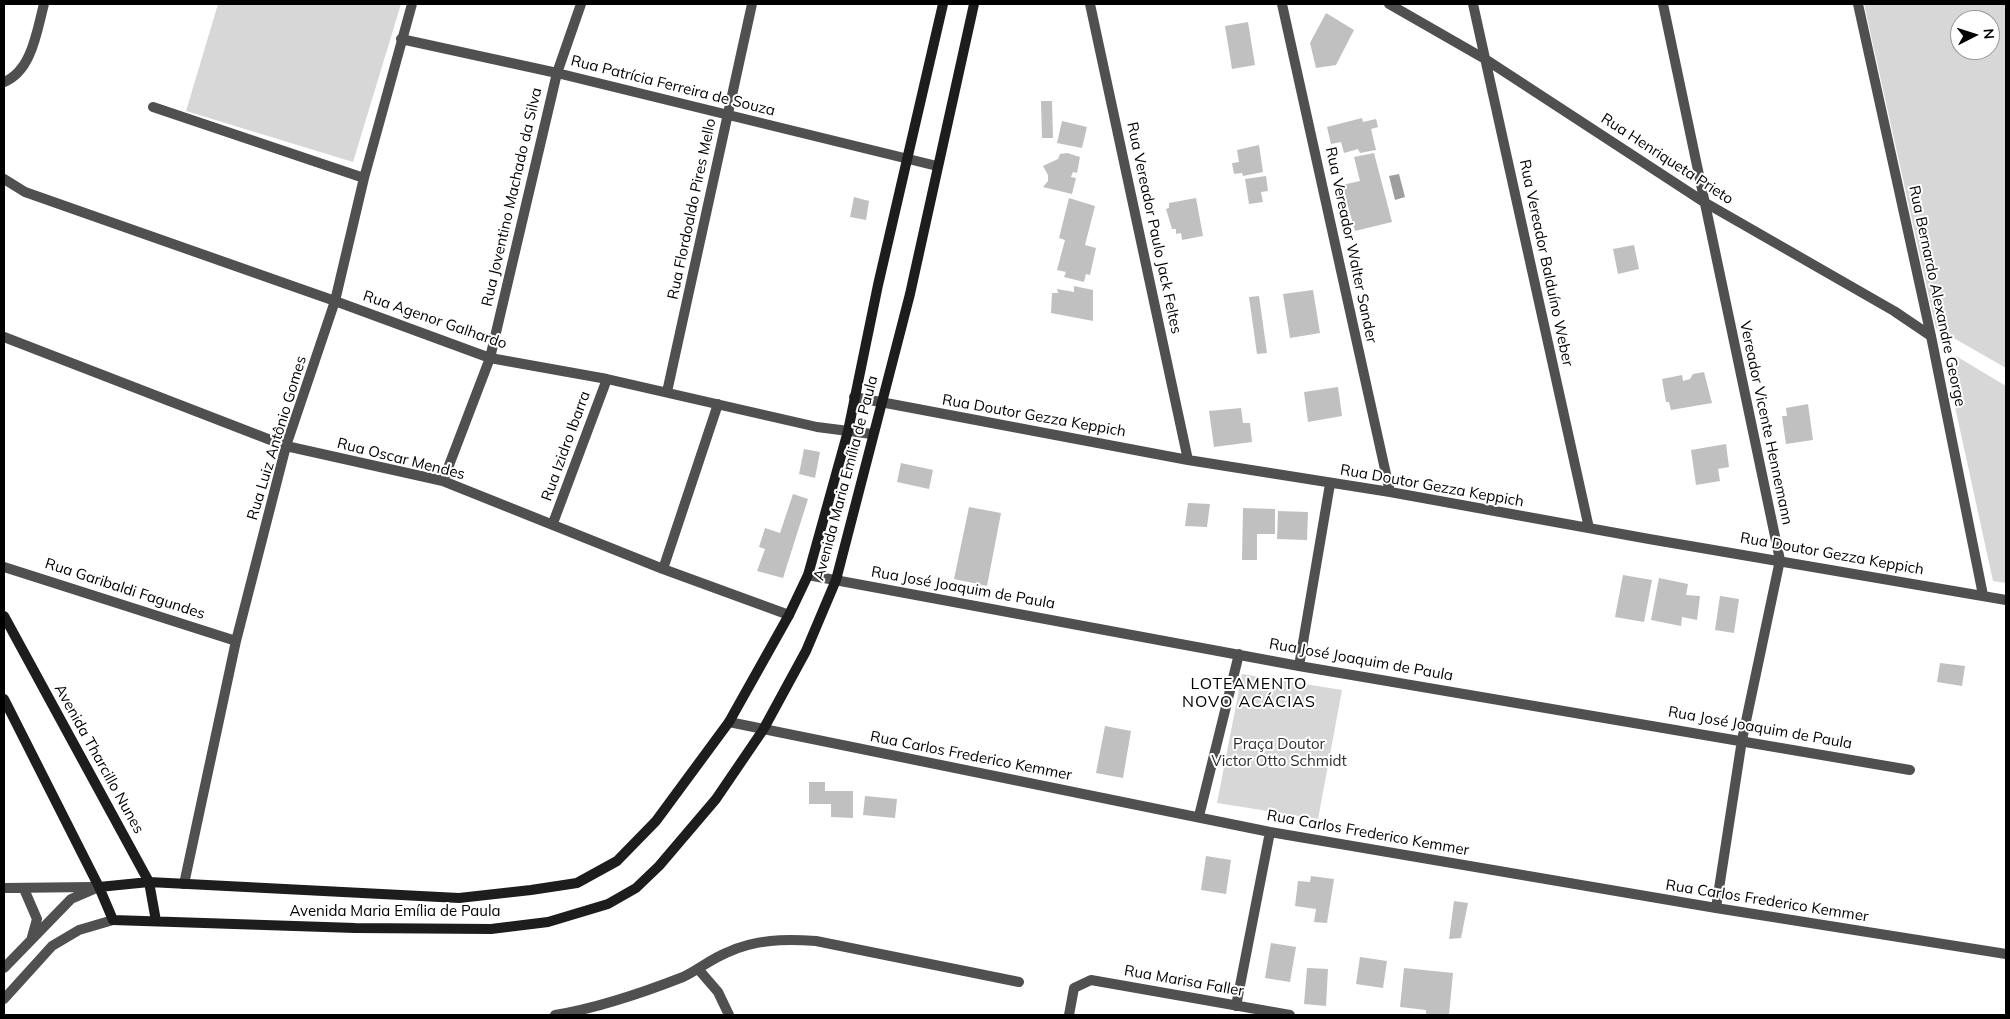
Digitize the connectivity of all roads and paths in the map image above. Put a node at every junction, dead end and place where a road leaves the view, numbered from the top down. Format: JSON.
{"nodes":[{"id":1,"x":44,"y":4,"type":"edge"},
{"id":2,"x":412,"y":4,"type":"edge"},
{"id":3,"x":581,"y":4,"type":"edge"},
{"id":4,"x":752,"y":4,"type":"edge"},
{"id":5,"x":943,"y":4,"type":"edge"},
{"id":6,"x":974,"y":4,"type":"edge"},
{"id":7,"x":1090,"y":4,"type":"edge"},
{"id":8,"x":1282,"y":4,"type":"edge"},
{"id":9,"x":1389,"y":4,"type":"edge"},
{"id":10,"x":1473,"y":4,"type":"edge"},
{"id":11,"x":1663,"y":4,"type":"edge"},
{"id":12,"x":1858,"y":4,"type":"edge"},
{"id":13,"x":401,"y":39,"type":"junction"},
{"id":14,"x":1485,"y":59,"type":"junction"},
{"id":15,"x":556,"y":73,"type":"junction"},
{"id":16,"x":4,"y":82,"type":"edge"},
{"id":17,"x":152,"y":107,"type":"dead end"},
{"id":18,"x":728,"y":116,"type":"junction"},
{"id":19,"x":906,"y":159,"type":"junction"},
{"id":20,"x":937,"y":166,"type":"junction"},
{"id":21,"x":364,"y":178,"type":"junction"},
{"id":22,"x":4,"y":179,"type":"edge"},
{"id":23,"x":1704,"y":202,"type":"junction"},
{"id":24,"x":335,"y":301,"type":"junction"},
{"id":25,"x":1931,"y":336,"type":"junction"},
{"id":26,"x":4,"y":337,"type":"edge"},
{"id":27,"x":490,"y":358,"type":"junction"},
{"id":28,"x":607,"y":379,"type":"junction"},
{"id":29,"x":668,"y":392,"type":"junction"},
{"id":30,"x":854,"y":397,"type":"junction"},
{"id":31,"x":882,"y":403,"type":"junction"},
{"id":32,"x":718,"y":404,"type":"junction"},
{"id":33,"x":848,"y":431,"type":"junction"},
{"id":34,"x":872,"y":434,"type":"junction"},
{"id":35,"x":286,"y":446,"type":"junction"},
{"id":36,"x":1188,"y":460,"type":"junction"},
{"id":37,"x":443,"y":481,"type":"junction"},
{"id":38,"x":1330,"y":484,"type":"junction"},
{"id":39,"x":1390,"y":492,"type":"junction"},
{"id":40,"x":553,"y":523,"type":"junction"},
{"id":41,"x":1589,"y":528,"type":"junction"},
{"id":42,"x":1780,"y":560,"type":"junction"},
{"id":43,"x":4,"y":567,"type":"edge"},
{"id":44,"x":663,"y":568,"type":"junction"},
{"id":45,"x":808,"y":574,"type":"junction"},
{"id":46,"x":836,"y":580,"type":"junction"},
{"id":47,"x":1983,"y":595,"type":"junction"},
{"id":48,"x":2006,"y":600,"type":"edge"},
{"id":49,"x":789,"y":615,"type":"junction"},
{"id":50,"x":4,"y":616,"type":"edge"},
{"id":51,"x":236,"y":641,"type":"junction"},
{"id":52,"x":1239,"y":654,"type":"junction"},
{"id":53,"x":1300,"y":666,"type":"junction"},
{"id":54,"x":4,"y":699,"type":"edge"},
{"id":55,"x":729,"y":722,"type":"junction"},
{"id":56,"x":763,"y":730,"type":"junction"},
{"id":57,"x":1742,"y":740,"type":"junction"},
{"id":58,"x":1910,"y":770,"type":"dead end"},
{"id":59,"x":1199,"y":816,"type":"junction"},
{"id":60,"x":1270,"y":832,"type":"junction"},
{"id":61,"x":150,"y":882,"type":"junction"},
{"id":62,"x":184,"y":884,"type":"junction"},
{"id":63,"x":99,"y":887,"type":"junction"},
{"id":64,"x":4,"y":888,"type":"edge"},
{"id":65,"x":24,"y":889,"type":"junction"},
{"id":66,"x":1716,"y":908,"type":"junction"},
{"id":67,"x":113,"y":920,"type":"junction"},
{"id":68,"x":156,"y":921,"type":"junction"},
{"id":69,"x":31,"y":940,"type":"junction"},
{"id":70,"x":2006,"y":954,"type":"edge"},
{"id":71,"x":4,"y":968,"type":"edge"},
{"id":72,"x":699,"y":970,"type":"junction"},
{"id":73,"x":1018,"y":982,"type":"dead end"},
{"id":74,"x":4,"y":999,"type":"edge"},
{"id":75,"x":1236,"y":1006,"type":"junction"},
{"id":76,"x":555,"y":1015,"type":"edge"},
{"id":77,"x":729,"y":1015,"type":"edge"},
{"id":78,"x":1070,"y":1015,"type":"edge"},
{"id":79,"x":1290,"y":1015,"type":"edge"}],
"edges":[{"from":1,"to":16,"type":"street"},
{"from":2,"to":13,"type":"street","name":"Rua Luiz Antônio Gomes"},
{"from":3,"to":15,"type":"street","name":"Rua Joventino Machado da Silva"},
{"from":4,"to":18,"type":"street","name":"Rua Flordoaldo Pires Mello"},
{"from":5,"to":19,"type":"main road","name":"Avenida Maria Emília de Paula"},
{"from":6,"to":20,"type":"main road","name":"Avenida Maria Emília de Paula"},
{"from":7,"to":36,"type":"street","name":"Rua Vereador Paulo Jack Feltes"},
{"from":8,"to":39,"type":"street","name":"Rua Vereador Walter Sander"},
{"from":9,"to":14,"type":"street","name":"Rua Henriqueta Prieto"},
{"from":10,"to":14,"type":"street","name":"Rua Vereador Balduíno Weber"},
{"from":11,"to":23,"type":"street","name":"Vereador Vicente Hennemann"},
{"from":12,"to":25,"type":"street","name":"Rua Bernardo Alexandre George"},
{"from":13,"to":15,"type":"street","name":"Rua Patrícia Ferreira de Souza"},
{"from":13,"to":21,"type":"street","name":"Rua Luiz Antônio Gomes"},
{"from":14,"to":23,"type":"street","name":"Rua Henriqueta Prieto"},
{"from":14,"to":41,"type":"street","name":"Rua Vereador Balduíno Weber"},
{"from":15,"to":18,"type":"street","name":"Rua Patrícia Ferreira de Souza"},
{"from":15,"to":27,"type":"street","name":"Rua Joventino Machado da Silva"},
{"from":17,"to":21,"type":"street"},
{"from":18,"to":19,"type":"street","name":"Rua Patrícia Ferreira de Souza"},
{"from":18,"to":29,"type":"street","name":"Rua Flordoaldo Pires Mello"},
{"from":19,"to":20,"type":"street","name":"Rua Patrícia Ferreira de Souza"},
{"from":19,"to":30,"type":"main road","name":"Avenida Maria Emília de Paula"},
{"from":20,"to":31,"type":"main road","name":"Avenida Maria Emília de Paula"},
{"from":21,"to":24,"type":"street","name":"Rua Luiz Antônio Gomes"},
{"from":22,"to":24,"type":"street","name":"Rua Agenor Galhardo"},
{"from":23,"to":25,"type":"street","name":"Rua Henriqueta Prieto"},
{"from":23,"to":42,"type":"street","name":"Vereador Vicente Hennemann"},
{"from":24,"to":27,"type":"street","name":"Rua Agenor Galhardo"},
{"from":24,"to":35,"type":"street","name":"Rua Luiz Antônio Gomes"},
{"from":25,"to":47,"type":"street","name":"Rua Bernardo Alexandre George"},
{"from":26,"to":35,"type":"street","name":"Rua Oscar Mendes"},
{"from":27,"to":28,"type":"street","name":"Rua Agenor Galhardo"},
{"from":27,"to":37,"type":"street","name":"Rua Joventino Machado da Silva"},
{"from":28,"to":29,"type":"street","name":"Rua Agenor Galhardo"},
{"from":28,"to":40,"type":"street","name":"Rua Izidro Ibarra"},
{"from":29,"to":32,"type":"street","name":"Rua Agenor Galhardo"},
{"from":30,"to":31,"type":"street","name":"Rua Doutor Gezza Keppich"},
{"from":30,"to":33,"type":"main road","name":"Avenida Maria Emília de Paula"},
{"from":31,"to":34,"type":"main road","name":"Avenida Maria Emília de Paula"},
{"from":31,"to":36,"type":"street","name":"Rua Doutor Gezza Keppich"},
{"from":32,"to":33,"type":"street","name":"Rua Agenor Galhardo"},
{"from":32,"to":44,"type":"street"},
{"from":33,"to":34,"type":"street","name":"Rua Agenor Galhardo"},
{"from":33,"to":45,"type":"main road","name":"Avenida Maria Emília de Paula"},
{"from":34,"to":46,"type":"main road","name":"Avenida Maria Emília de Paula"},
{"from":35,"to":37,"type":"street","name":"Rua Oscar Mendes"},
{"from":35,"to":51,"type":"street","name":"Rua Luiz Antônio Gomes"},
{"from":36,"to":38,"type":"street","name":"Rua Doutor Gezza Keppich"},
{"from":37,"to":40,"type":"street","name":"Rua Oscar Mendes"},
{"from":38,"to":39,"type":"street","name":"Rua Doutor Gezza Keppich"},
{"from":38,"to":53,"type":"street"},
{"from":39,"to":41,"type":"street","name":"Rua Doutor Gezza Keppich"},
{"from":40,"to":44,"type":"street","name":"Rua Oscar Mendes"},
{"from":41,"to":42,"type":"street","name":"Rua Doutor Gezza Keppich"},
{"from":42,"to":47,"type":"street","name":"Rua Doutor Gezza Keppich"},
{"from":42,"to":57,"type":"street","name":"Vereador Vicente Hennemann"},
{"from":43,"to":51,"type":"street","name":"Rua Garibaldi Fagundes"},
{"from":44,"to":49,"type":"street","name":"Rua Oscar Mendes"},
{"from":45,"to":46,"type":"street","name":"Rua José Joaquim de Paula"},
{"from":45,"to":49,"type":"main road","name":"Avenida Maria Emília de Paula"},
{"from":46,"to":52,"type":"street","name":"Rua José Joaquim de Paula"},
{"from":46,"to":56,"type":"main road","name":"Avenida Maria Emília de Paula"},
{"from":47,"to":48,"type":"street","name":"Rua Doutor Gezza Keppich"},
{"from":49,"to":55,"type":"main road","name":"Avenida Maria Emília de Paula"},
{"from":50,"to":61,"type":"main road","name":"Avenida Tharcillo Nunes"},
{"from":51,"to":62,"type":"street","name":"Rua Luiz Antônio Gomes"},
{"from":52,"to":53,"type":"street","name":"Rua José Joaquim de Paula"},
{"from":52,"to":59,"type":"street"},
{"from":53,"to":57,"type":"street","name":"Rua José Joaquim de Paula"},
{"from":54,"to":63,"type":"main road"},
{"from":55,"to":56,"type":"street","name":"Rua Carlos Frederico Kemmer"},
{"from":55,"to":62,"type":"main road","name":"Avenida Maria Emília de Paula"},
{"from":56,"to":59,"type":"street","name":"Rua Carlos Frederico Kemmer"},
{"from":56,"to":68,"type":"main road","name":"Avenida Maria Emília de Paula"},
{"from":57,"to":58,"type":"street","name":"Rua José Joaquim de Paula"},
{"from":57,"to":66,"type":"street","name":"Vereador Vicente Hennemann"},
{"from":59,"to":60,"type":"street","name":"Rua Carlos Frederico Kemmer"},
{"from":60,"to":66,"type":"street","name":"Rua Carlos Frederico Kemmer"},
{"from":60,"to":75,"type":"street"},
{"from":61,"to":62,"type":"main road","name":"Avenida Maria Emília de Paula"},
{"from":61,"to":63,"type":"main road","name":"Avenida Maria Emília de Paula"},
{"from":61,"to":68,"type":"main road","name":"Avenida Tharcillo Nunes"},
{"from":63,"to":65,"type":"street","name":"Avenida Maria Emília de Paula"},
{"from":63,"to":67,"type":"main road"},
{"from":63,"to":69,"type":"street","name":"Avenida Maria Emília de Paula"},
{"from":64,"to":65,"type":"street","name":"Avenida Maria Emília de Paula"},
{"from":65,"to":69,"type":"street"},
{"from":66,"to":70,"type":"street","name":"Rua Carlos Frederico Kemmer"},
{"from":67,"to":68,"type":"main road","name":"Avenida Maria Emília de Paula"},
{"from":67,"to":74,"type":"street"},
{"from":69,"to":71,"type":"street"},
{"from":72,"to":73,"type":"street"},
{"from":72,"to":76,"type":"street"},
{"from":72,"to":77,"type":"street"},
{"from":75,"to":78,"type":"street","name":"Rua Marisa Faller"},
{"from":75,"to":79,"type":"street","name":"Rua Marisa Faller"}]}
